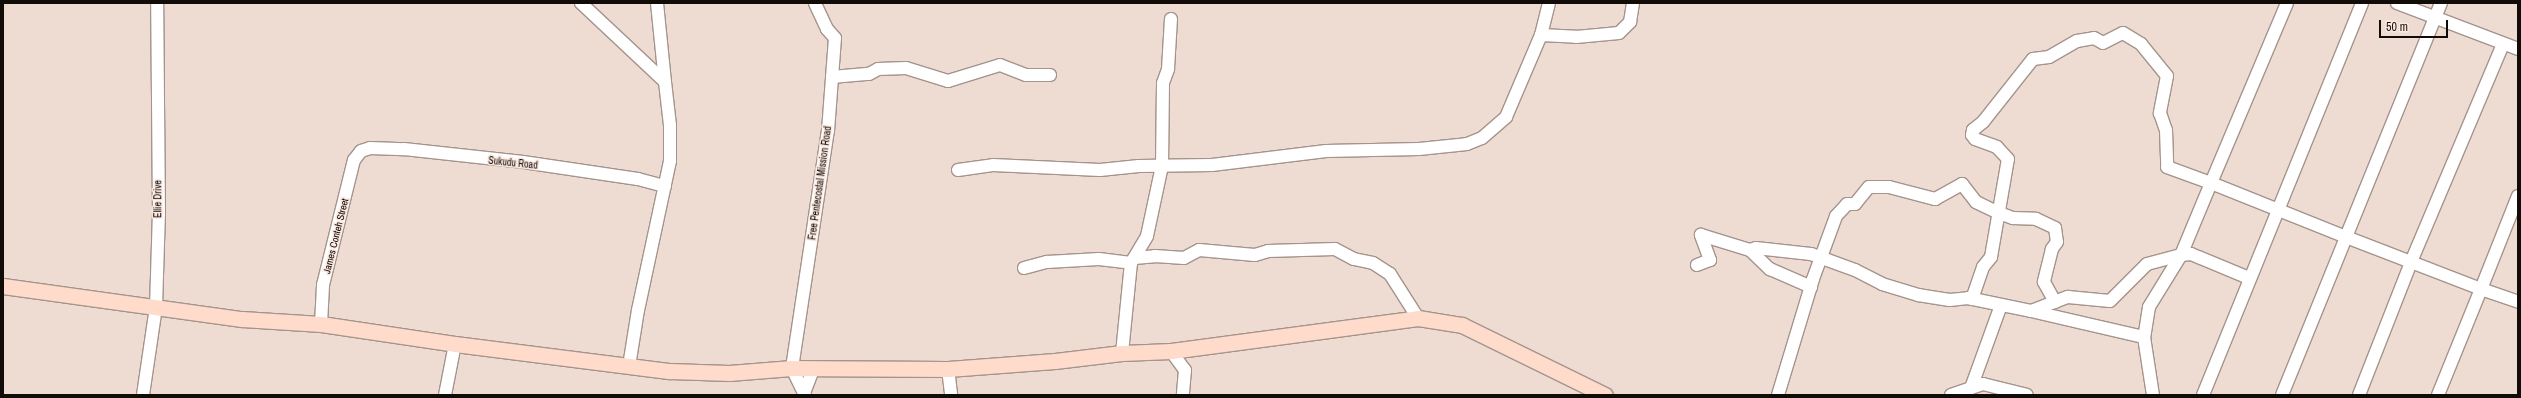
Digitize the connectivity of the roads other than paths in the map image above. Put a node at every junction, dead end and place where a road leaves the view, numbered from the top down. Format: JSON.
{"nodes":[{"id":1,"x":157,"y":3,"type":"edge"},
{"id":2,"x":581,"y":3,"type":"edge"},
{"id":3,"x":657,"y":3,"type":"edge"},
{"id":4,"x":815,"y":3,"type":"edge"},
{"id":5,"x":1549,"y":3,"type":"edge"},
{"id":6,"x":1632,"y":3,"type":"edge"},
{"id":7,"x":2287,"y":3,"type":"edge"},
{"id":8,"x":2362,"y":3,"type":"edge"},
{"id":9,"x":2397,"y":3,"type":"edge"},
{"id":10,"x":2441,"y":3,"type":"edge"},
{"id":11,"x":2435,"y":16,"type":"junction"},
{"id":12,"x":1170,"y":19,"type":"dead end"},
{"id":13,"x":1541,"y":35,"type":"junction"},
{"id":14,"x":2503,"y":44,"type":"junction"},
{"id":15,"x":2518,"y":49,"type":"edge"},
{"id":16,"x":1050,"y":75,"type":"dead end"},
{"id":17,"x":832,"y":77,"type":"junction"},
{"id":18,"x":666,"y":82,"type":"junction"},
{"id":19,"x":361,"y":150,"type":"joint"},
{"id":20,"x":1162,"y":166,"type":"junction"},
{"id":21,"x":958,"y":170,"type":"dead end"},
{"id":22,"x":2211,"y":183,"type":"junction"},
{"id":23,"x":665,"y":186,"type":"junction"},
{"id":24,"x":2518,"y":196,"type":"edge"},
{"id":25,"x":2276,"y":209,"type":"junction"},
{"id":26,"x":1999,"y":213,"type":"junction"},
{"id":27,"x":2346,"y":237,"type":"junction"},
{"id":28,"x":1750,"y":250,"type":"junction"},
{"id":29,"x":2181,"y":255,"type":"junction"},
{"id":30,"x":1821,"y":257,"type":"junction"},
{"id":31,"x":1133,"y":260,"type":"junction"},
{"id":32,"x":2411,"y":262,"type":"junction"},
{"id":33,"x":1697,"y":265,"type":"dead end"},
{"id":34,"x":1024,"y":268,"type":"dead end"},
{"id":35,"x":2249,"y":278,"type":"junction"},
{"id":36,"x":3,"y":286,"type":"edge"},
{"id":37,"x":1811,"y":287,"type":"junction"},
{"id":38,"x":2481,"y":289,"type":"junction"},
{"id":39,"x":1972,"y":299,"type":"junction"},
{"id":40,"x":2055,"y":302,"type":"junction"},
{"id":41,"x":2518,"y":302,"type":"edge"},
{"id":42,"x":2001,"y":305,"type":"junction"},
{"id":43,"x":156,"y":307,"type":"junction"},
{"id":44,"x":2031,"y":311,"type":"junction"},
{"id":45,"x":1418,"y":318,"type":"junction"},
{"id":46,"x":321,"y":324,"type":"junction"},
{"id":47,"x":2144,"y":337,"type":"junction"},
{"id":48,"x":455,"y":344,"type":"junction"},
{"id":49,"x":1171,"y":351,"type":"junction"},
{"id":50,"x":1122,"y":353,"type":"junction"},
{"id":51,"x":629,"y":366,"type":"junction"},
{"id":52,"x":792,"y":368,"type":"junction"},
{"id":53,"x":813,"y":369,"type":"junction"},
{"id":54,"x":948,"y":369,"type":"junction"},
{"id":55,"x":1971,"y":388,"type":"junction"},
{"id":56,"x":805,"y":394,"type":"edge"},
{"id":57,"x":143,"y":395,"type":"edge"},
{"id":58,"x":445,"y":395,"type":"edge"},
{"id":59,"x":951,"y":395,"type":"edge"},
{"id":60,"x":1183,"y":395,"type":"edge"},
{"id":61,"x":1605,"y":395,"type":"edge"},
{"id":62,"x":1778,"y":395,"type":"edge"},
{"id":63,"x":1951,"y":395,"type":"edge"},
{"id":64,"x":2028,"y":395,"type":"edge"},
{"id":65,"x":2153,"y":395,"type":"edge"},
{"id":66,"x":2203,"y":395,"type":"edge"},
{"id":67,"x":2282,"y":395,"type":"edge"},
{"id":68,"x":2359,"y":395,"type":"edge"},
{"id":69,"x":2438,"y":395,"type":"edge"}],
"edges":[{"from":1,"to":43,"type":"street","name":"Ellie Drive"},
{"from":2,"to":18,"type":"street"},
{"from":3,"to":18,"type":"street"},
{"from":4,"to":17,"type":"street","name":"Free Pentecostal Mission Road"},
{"from":5,"to":13,"type":"street"},
{"from":6,"to":13,"type":"street"},
{"from":7,"to":22,"type":"street"},
{"from":8,"to":25,"type":"street"},
{"from":9,"to":11,"type":"street"},
{"from":10,"to":11,"type":"street"},
{"from":11,"to":14,"type":"street"},
{"from":11,"to":27,"type":"street"},
{"from":12,"to":20,"type":"street"},
{"from":13,"to":20,"type":"street"},
{"from":14,"to":15,"type":"street"},
{"from":14,"to":32,"type":"street"},
{"from":16,"to":17,"type":"street"},
{"from":17,"to":52,"type":"street","name":"Free Pentecostal Mission Road"},
{"from":18,"to":23,"type":"street"},
{"from":19,"to":23,"type":"street","name":"Sukudu Road"},
{"from":19,"to":46,"type":"street","name":"James Conteh Street"},
{"from":20,"to":21,"type":"street"},
{"from":20,"to":31,"type":"street"},
{"from":22,"to":25,"type":"street"},
{"from":22,"to":26,"type":"street"},
{"from":22,"to":29,"type":"street"},
{"from":23,"to":51,"type":"street"},
{"from":24,"to":38,"type":"street"},
{"from":25,"to":27,"type":"street"},
{"from":25,"to":35,"type":"street"},
{"from":26,"to":30,"type":"street"},
{"from":26,"to":39,"type":"street"},
{"from":26,"to":40,"type":"street"},
{"from":27,"to":32,"type":"street"},
{"from":27,"to":67,"type":"street"},
{"from":28,"to":30,"type":"street"},
{"from":28,"to":33,"type":"street"},
{"from":28,"to":37,"type":"street"},
{"from":29,"to":35,"type":"street"},
{"from":29,"to":40,"type":"street"},
{"from":29,"to":47,"type":"street"},
{"from":30,"to":37,"type":"street"},
{"from":30,"to":39,"type":"street"},
{"from":31,"to":34,"type":"street"},
{"from":31,"to":45,"type":"street"},
{"from":31,"to":50,"type":"street"},
{"from":32,"to":38,"type":"street"},
{"from":32,"to":68,"type":"street"},
{"from":35,"to":66,"type":"street"},
{"from":36,"to":43,"type":"main road"},
{"from":37,"to":62,"type":"street"},
{"from":38,"to":41,"type":"street"},
{"from":38,"to":69,"type":"street"},
{"from":39,"to":42,"type":"street"},
{"from":40,"to":44,"type":"street"},
{"from":42,"to":44,"type":"street"},
{"from":42,"to":55,"type":"street"},
{"from":43,"to":46,"type":"main road"},
{"from":43,"to":57,"type":"street","name":"Ellie Drive"},
{"from":44,"to":47,"type":"street"},
{"from":45,"to":49,"type":"main road"},
{"from":45,"to":61,"type":"main road"},
{"from":46,"to":48,"type":"main road"},
{"from":47,"to":65,"type":"street"},
{"from":48,"to":51,"type":"main road"},
{"from":48,"to":58,"type":"street"},
{"from":49,"to":50,"type":"main road"},
{"from":49,"to":60,"type":"street"},
{"from":50,"to":54,"type":"main road"},
{"from":51,"to":52,"type":"main road"},
{"from":52,"to":53,"type":"main road"},
{"from":52,"to":56,"type":"street"},
{"from":53,"to":54,"type":"main road"},
{"from":53,"to":56,"type":"street"},
{"from":54,"to":59,"type":"street"},
{"from":55,"to":63,"type":"street"},
{"from":55,"to":64,"type":"street"}]}
